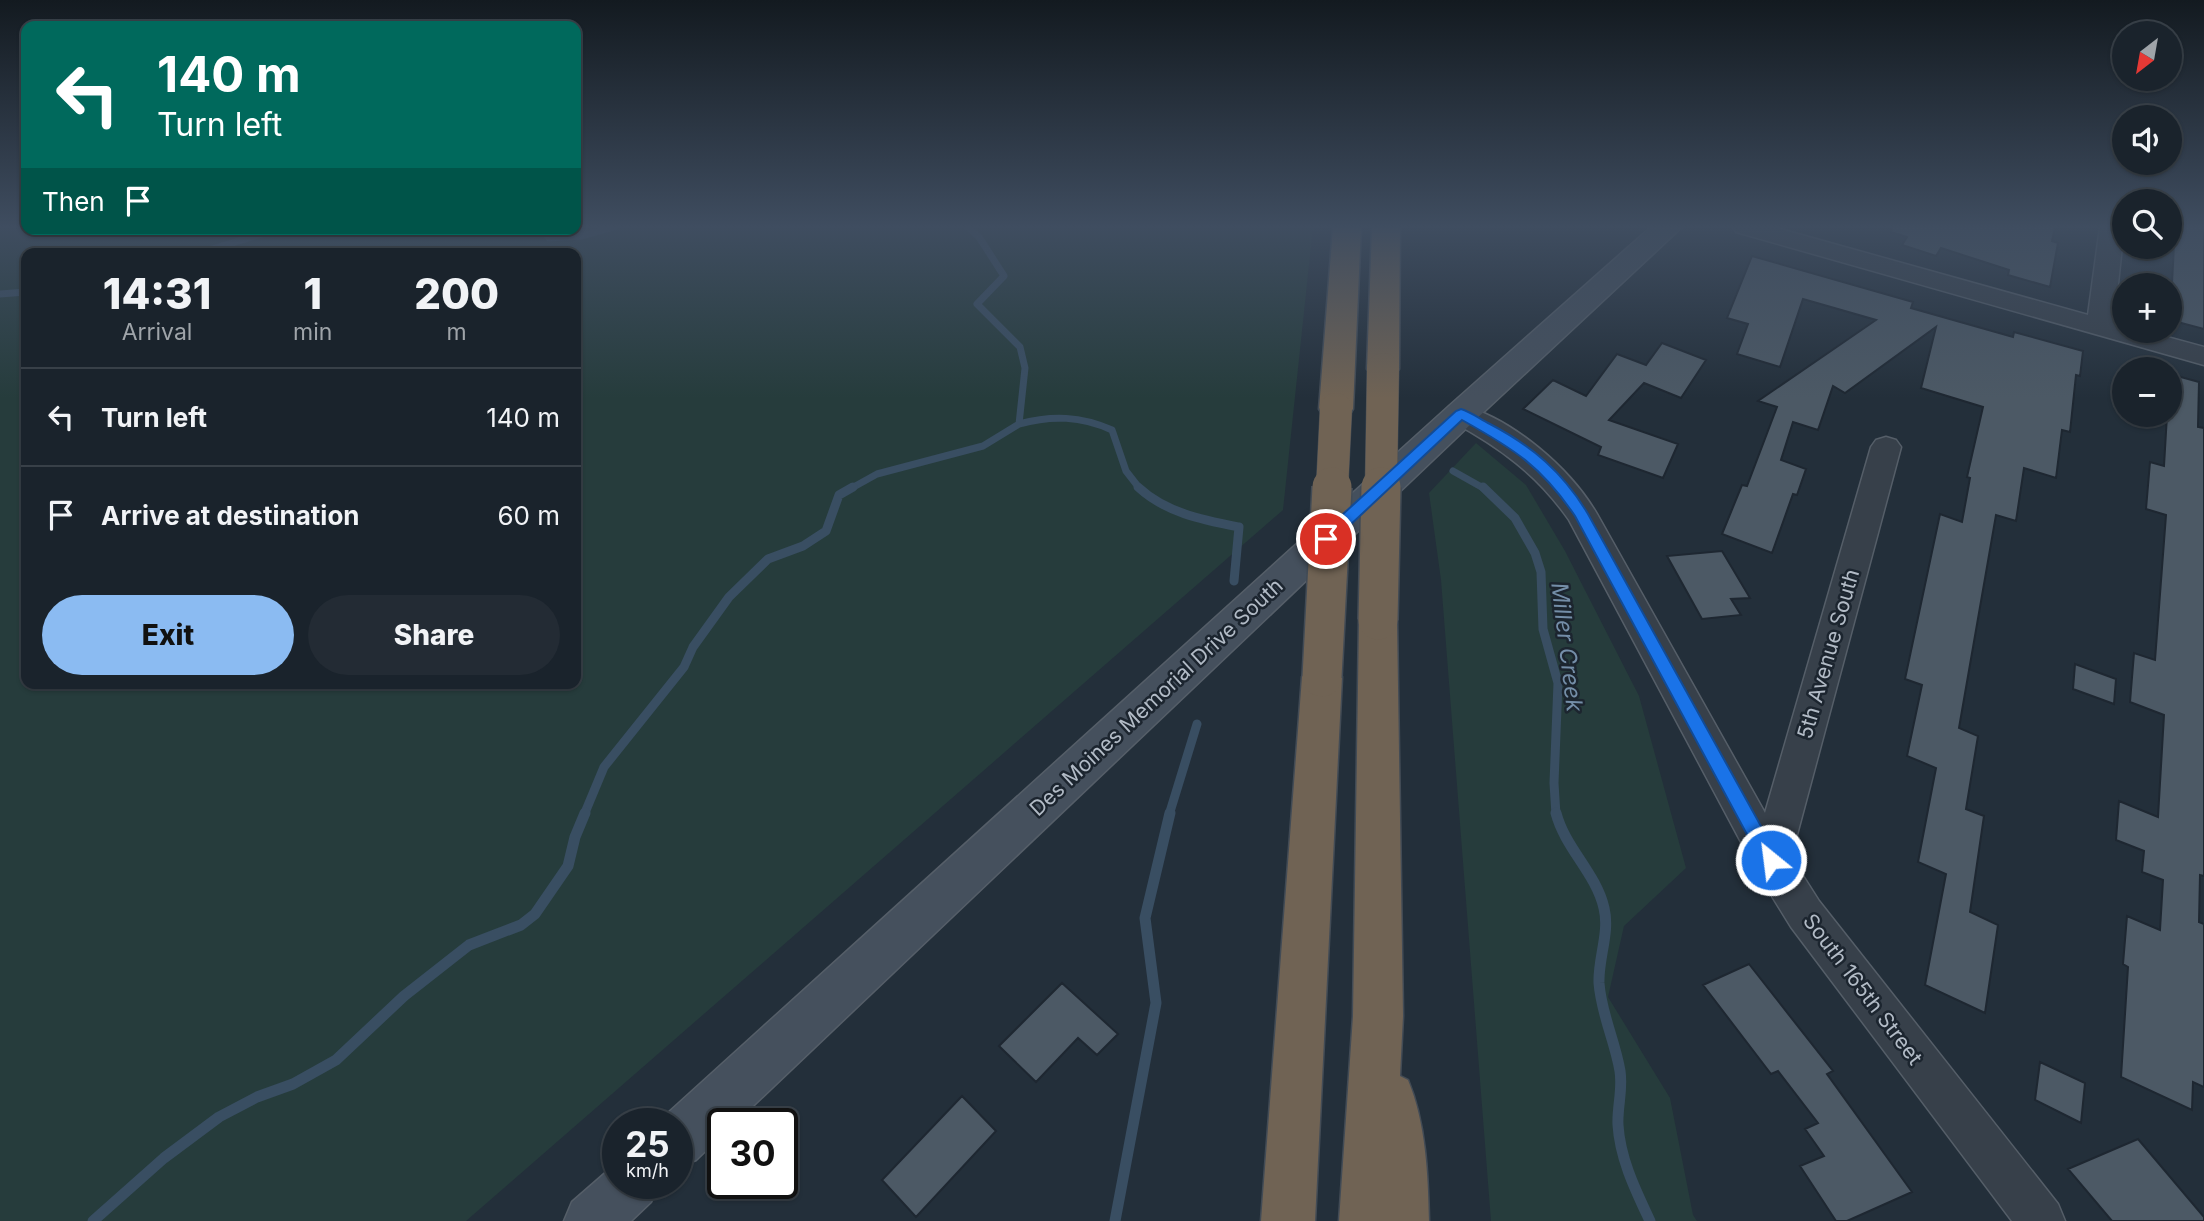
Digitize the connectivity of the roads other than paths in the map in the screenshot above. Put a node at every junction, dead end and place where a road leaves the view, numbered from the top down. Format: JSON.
{"nodes":[{"id":1,"x":1344,"y":284,"type":"edge"},
{"id":2,"x":1385,"y":284,"type":"edge"},
{"id":3,"x":1605,"y":284,"type":"edge"},
{"id":4,"x":1947,"y":284,"type":"edge"},
{"id":5,"x":2105,"y":284,"type":"edge"},
{"id":6,"x":2100,"y":327,"type":"junction"},
{"id":7,"x":2204,"y":356,"type":"edge"},
{"id":8,"x":1461,"y":414,"type":"junction"},
{"id":9,"x":1886,"y":447,"type":"dead end"},
{"id":10,"x":1771,"y":860,"type":"junction"},
{"id":11,"x":1377,"y":1016,"type":"junction"},
{"id":12,"x":693,"y":1126,"type":"edge"},
{"id":13,"x":615,"y":1199,"type":"edge"},
{"id":14,"x":591,"y":1221,"type":"edge"},
{"id":15,"x":1288,"y":1221,"type":"edge"},
{"id":16,"x":1366,"y":1221,"type":"edge"},
{"id":17,"x":1402,"y":1221,"type":"edge"},
{"id":18,"x":2041,"y":1221,"type":"edge"}],
"edges":[{"from":1,"to":15,"type":"highway","bridge":true},
{"from":2,"to":11,"type":"highway","bridge":true},
{"from":3,"to":8,"type":"main road","name":"Des Moines Memorial Drive South"},
{"from":4,"to":6,"type":"street"},
{"from":5,"to":6,"type":"street"},
{"from":6,"to":7,"type":"street"},
{"from":8,"to":10,"type":"street","name":"South 165th Street"},
{"from":8,"to":12,"type":"main road","name":"Des Moines Memorial Drive South"},
{"from":9,"to":10,"type":"street","name":"5th Avenue South"},
{"from":10,"to":18,"type":"street","name":"South 165th Street"},
{"from":11,"to":16,"type":"highway"},
{"from":11,"to":17,"type":"highway"},
{"from":13,"to":14,"type":"main road"}]}
